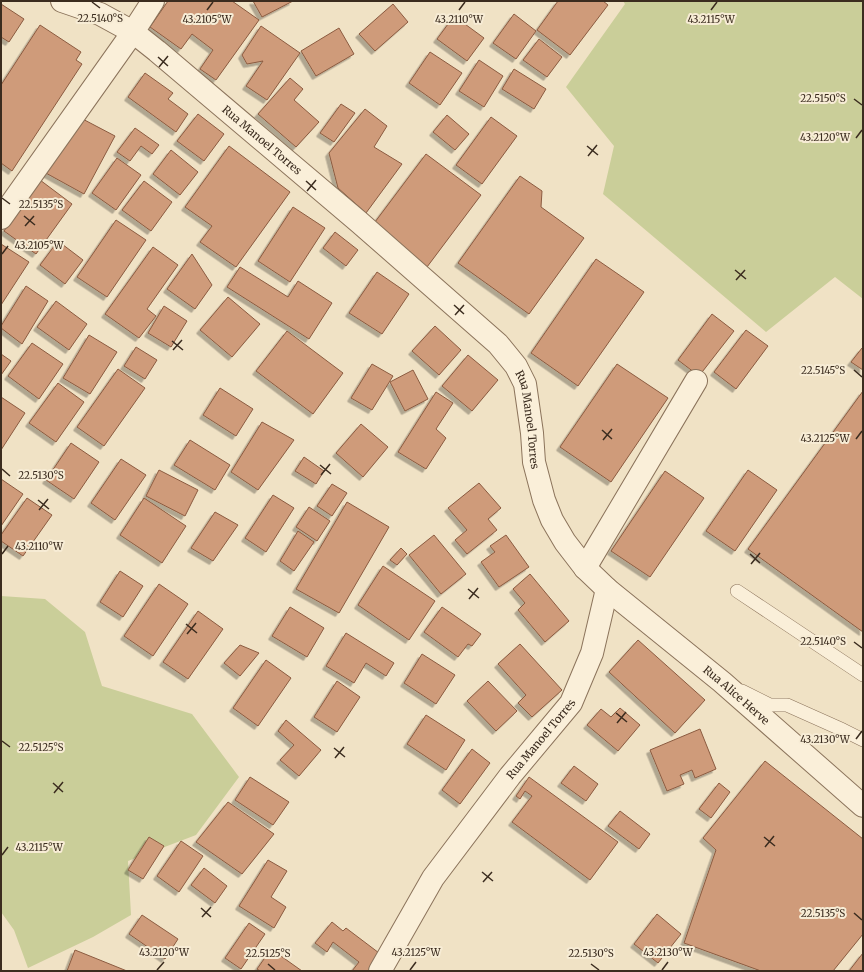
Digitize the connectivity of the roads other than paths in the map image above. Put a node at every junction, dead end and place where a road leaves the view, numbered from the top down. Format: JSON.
{"nodes":[{"id":1,"x":62,"y":1,"type":"edge"},
{"id":2,"x":153,"y":1,"type":"edge"},
{"id":3,"x":133,"y":32,"type":"junction"},
{"id":4,"x":1,"y":218,"type":"edge"},
{"id":5,"x":696,"y":380,"type":"dead end"},
{"id":6,"x":585,"y":568,"type":"junction"},
{"id":7,"x":607,"y":589,"type":"junction"},
{"id":8,"x":737,"y":591,"type":"dead end"},
{"id":9,"x":863,"y":675,"type":"edge"},
{"id":10,"x":722,"y":682,"type":"junction"},
{"id":11,"x":863,"y":740,"type":"edge"},
{"id":12,"x":863,"y":806,"type":"edge"},
{"id":13,"x":380,"y":971,"type":"edge"}],
"edges":[{"from":1,"to":3,"type":"street","name":"Rua Manoel Torres"},
{"from":2,"to":3,"type":"street"},
{"from":3,"to":4,"type":"street"},
{"from":3,"to":6,"type":"street","name":"Rua Manoel Torres"},
{"from":5,"to":6,"type":"street"},
{"from":6,"to":7,"type":"street","name":"Rua Manoel Torres"},
{"from":7,"to":10,"type":"street","name":"Rua Alice Herve"},
{"from":7,"to":13,"type":"street","name":"Rua Manoel Torres"},
{"from":8,"to":9,"type":"lane"},
{"from":10,"to":11,"type":"lane"},
{"from":10,"to":12,"type":"street","name":"Rua Alice Herve"}]}
